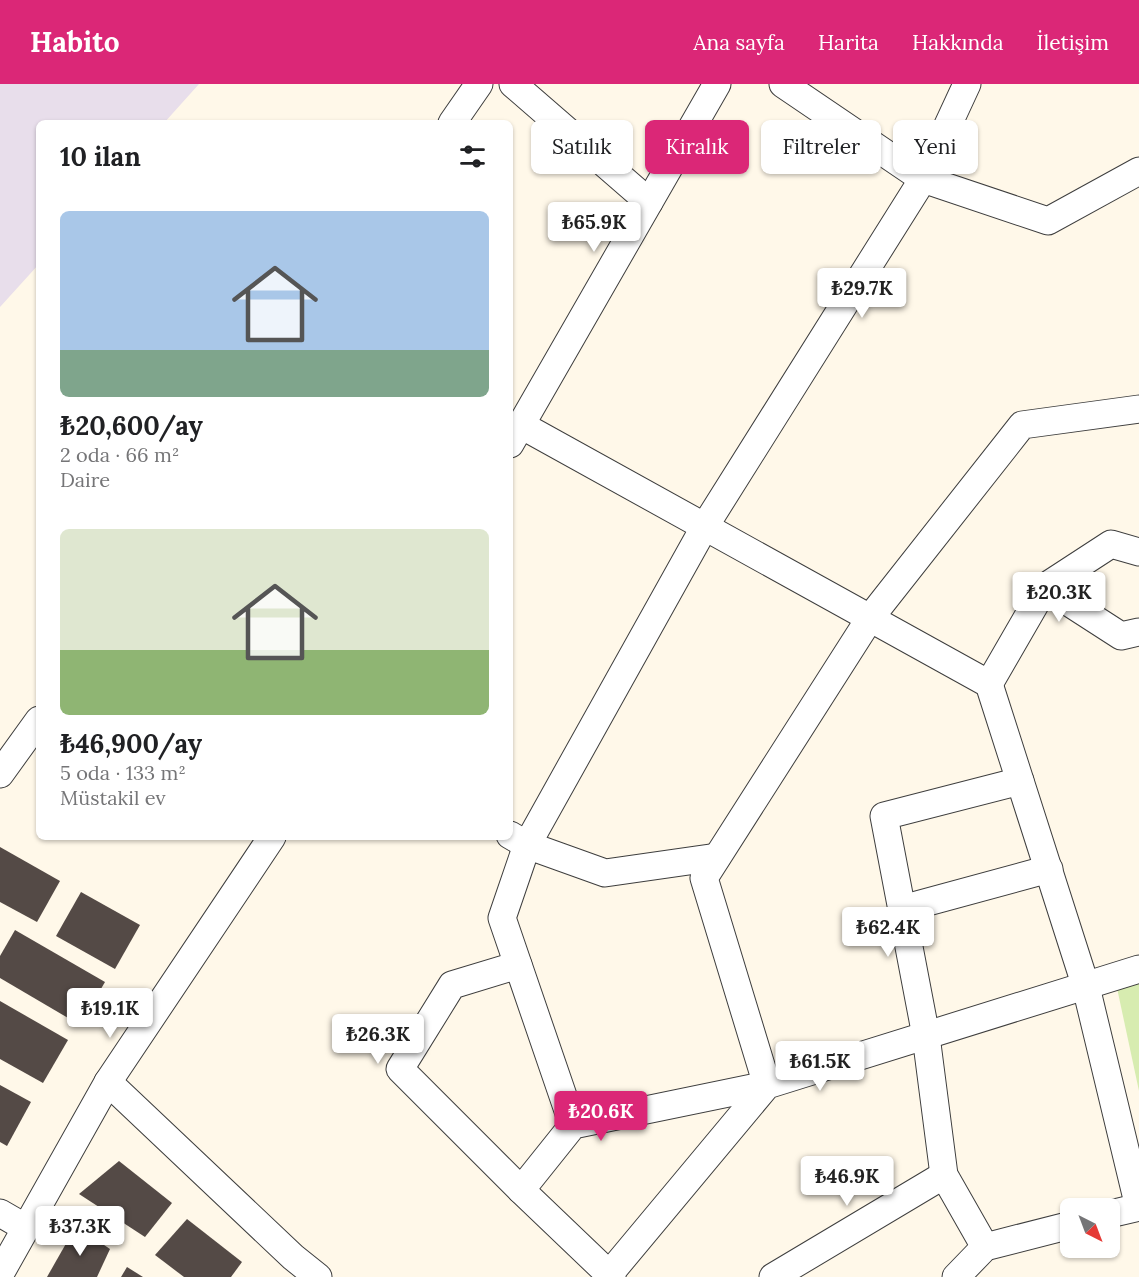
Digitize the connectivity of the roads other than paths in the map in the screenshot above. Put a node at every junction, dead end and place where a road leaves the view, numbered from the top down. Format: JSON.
{"nodes":[{"id":1,"x":479,"y":84,"type":"edge"},
{"id":2,"x":513,"y":84,"type":"edge"},
{"id":3,"x":717,"y":84,"type":"edge"},
{"id":4,"x":783,"y":84,"type":"edge"},
{"id":5,"x":967,"y":84,"type":"edge"},
{"id":6,"x":455,"y":120,"type":"edge"},
{"id":7,"x":1139,"y":171,"type":"edge"},
{"id":8,"x":923,"y":179,"type":"junction"},
{"id":9,"x":649,"y":202,"type":"junction"},
{"id":10,"x":1139,"y":409,"type":"edge"},
{"id":11,"x":516,"y":434,"type":"edge"},
{"id":12,"x":705,"y":526,"type":"junction"},
{"id":13,"x":1139,"y":552,"type":"edge"},
{"id":14,"x":1045,"y":587,"type":"junction"},
{"id":15,"x":870,"y":618,"type":"junction"},
{"id":16,"x":1139,"y":632,"type":"edge"},
{"id":17,"x":989,"y":684,"type":"junction"},
{"id":18,"x":36,"y":724,"type":"edge"},
{"id":19,"x":0,"y":774,"type":"edge"},
{"id":20,"x":1020,"y":781,"type":"junction"},
{"id":21,"x":518,"y":840,"type":"edge"},
{"id":22,"x":260,"y":843,"type":"edge"},
{"id":23,"x":717,"y":857,"type":"junction"},
{"id":24,"x":1049,"y":869,"type":"junction"},
{"id":25,"x":902,"y":909,"type":"junction"},
{"id":26,"x":518,"y":965,"type":"junction"},
{"id":27,"x":1139,"y":969,"type":"edge"},
{"id":28,"x":1086,"y":987,"type":"junction"},
{"id":29,"x":926,"y":1036,"type":"junction"},
{"id":30,"x":108,"y":1082,"type":"junction"},
{"id":31,"x":767,"y":1085,"type":"junction"},
{"id":32,"x":573,"y":1125,"type":"junction"},
{"id":33,"x":944,"y":1175,"type":"junction"},
{"id":34,"x":521,"y":1190,"type":"junction"},
{"id":35,"x":1139,"y":1207,"type":"edge"},
{"id":36,"x":1120,"y":1212,"type":"edge"},
{"id":37,"x":0,"y":1213,"type":"edge"},
{"id":38,"x":26,"y":1228,"type":"junction"},
{"id":39,"x":1060,"y":1228,"type":"edge"},
{"id":40,"x":985,"y":1247,"type":"junction"},
{"id":41,"x":292,"y":1267,"type":"edge"},
{"id":42,"x":0,"y":1274,"type":"edge"},
{"id":43,"x":609,"y":1276,"type":"edge"},
{"id":44,"x":318,"y":1277,"type":"edge"},
{"id":45,"x":774,"y":1277,"type":"edge"},
{"id":46,"x":956,"y":1277,"type":"edge"}],
"edges":[{"from":1,"to":6,"type":"street"},
{"from":2,"to":9,"type":"street"},
{"from":3,"to":9,"type":"street"},
{"from":4,"to":8,"type":"street"},
{"from":5,"to":8,"type":"street"},
{"from":7,"to":8,"type":"street"},
{"from":8,"to":12,"type":"street"},
{"from":9,"to":11,"type":"street"},
{"from":10,"to":15,"type":"street"},
{"from":11,"to":12,"type":"street"},
{"from":12,"to":15,"type":"street"},
{"from":12,"to":21,"type":"street"},
{"from":13,"to":14,"type":"street"},
{"from":14,"to":16,"type":"street"},
{"from":14,"to":17,"type":"street"},
{"from":15,"to":17,"type":"street"},
{"from":15,"to":23,"type":"street"},
{"from":17,"to":20,"type":"street"},
{"from":18,"to":19,"type":"street"},
{"from":20,"to":24,"type":"street"},
{"from":20,"to":25,"type":"street"},
{"from":21,"to":23,"type":"street"},
{"from":21,"to":26,"type":"street"},
{"from":22,"to":30,"type":"street"},
{"from":23,"to":31,"type":"street"},
{"from":24,"to":25,"type":"street"},
{"from":24,"to":28,"type":"street"},
{"from":25,"to":29,"type":"street"},
{"from":26,"to":32,"type":"street"},
{"from":26,"to":34,"type":"street"},
{"from":27,"to":28,"type":"street"},
{"from":28,"to":29,"type":"street"},
{"from":28,"to":35,"type":"street"},
{"from":29,"to":31,"type":"street"},
{"from":29,"to":33,"type":"street"},
{"from":30,"to":38,"type":"street"},
{"from":30,"to":41,"type":"street"},
{"from":31,"to":32,"type":"street"},
{"from":31,"to":43,"type":"street"},
{"from":32,"to":34,"type":"street"},
{"from":33,"to":40,"type":"street"},
{"from":33,"to":45,"type":"street"},
{"from":34,"to":43,"type":"street"},
{"from":35,"to":36,"type":"street"},
{"from":37,"to":38,"type":"street"},
{"from":38,"to":42,"type":"street"},
{"from":39,"to":40,"type":"street"},
{"from":40,"to":46,"type":"street"},
{"from":41,"to":44,"type":"street"}]}
